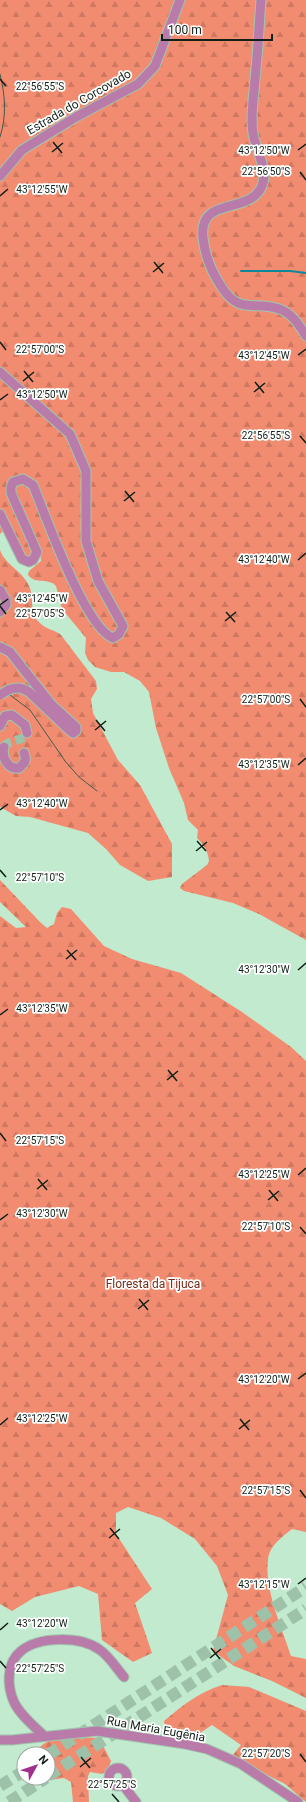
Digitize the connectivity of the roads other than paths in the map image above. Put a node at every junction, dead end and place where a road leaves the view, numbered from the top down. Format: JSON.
{"nodes":[{"id":1,"x":180,"y":0,"type":"edge"},
{"id":2,"x":261,"y":0,"type":"edge"},
{"id":3,"x":0,"y":176,"type":"edge"},
{"id":4,"x":306,"y":336,"type":"edge"},
{"id":5,"x":0,"y":372,"type":"edge"},
{"id":6,"x":0,"y":514,"type":"edge"},
{"id":7,"x":0,"y":590,"type":"edge"},
{"id":8,"x":0,"y":612,"type":"edge"},
{"id":9,"x":0,"y":647,"type":"edge"},
{"id":10,"x":4,"y":692,"type":"edge"},
{"id":11,"x":0,"y":726,"type":"edge"},
{"id":12,"x":27,"y":733,"type":"dead end"},
{"id":13,"x":4,"y":747,"type":"dead end"},
{"id":14,"x":24,"y":753,"type":"dead end"},
{"id":15,"x":124,"y":1677,"type":"dead end"},
{"id":16,"x":44,"y":1736,"type":"junction"},
{"id":17,"x":0,"y":1740,"type":"edge"},
{"id":18,"x":123,"y":1785,"type":"dead end"},
{"id":19,"x":136,"y":1802,"type":"edge"},
{"id":20,"x":298,"y":1802,"type":"edge"}],
"edges":[{"from":1,"to":3,"type":"street","name":"Estrada do Corcovado"},
{"from":2,"to":4,"type":"street"},
{"from":5,"to":6,"type":"street"},
{"from":7,"to":8,"type":"street"},
{"from":9,"to":10,"type":"street"},
{"from":11,"to":12,"type":"street"},
{"from":13,"to":14,"type":"street"},
{"from":15,"to":16,"type":"street"},
{"from":16,"to":17,"type":"street","name":"Rua Maria Eugênia"},
{"from":16,"to":20,"type":"street","name":"Rua Maria Eugênia"},
{"from":18,"to":19,"type":"street"}]}
